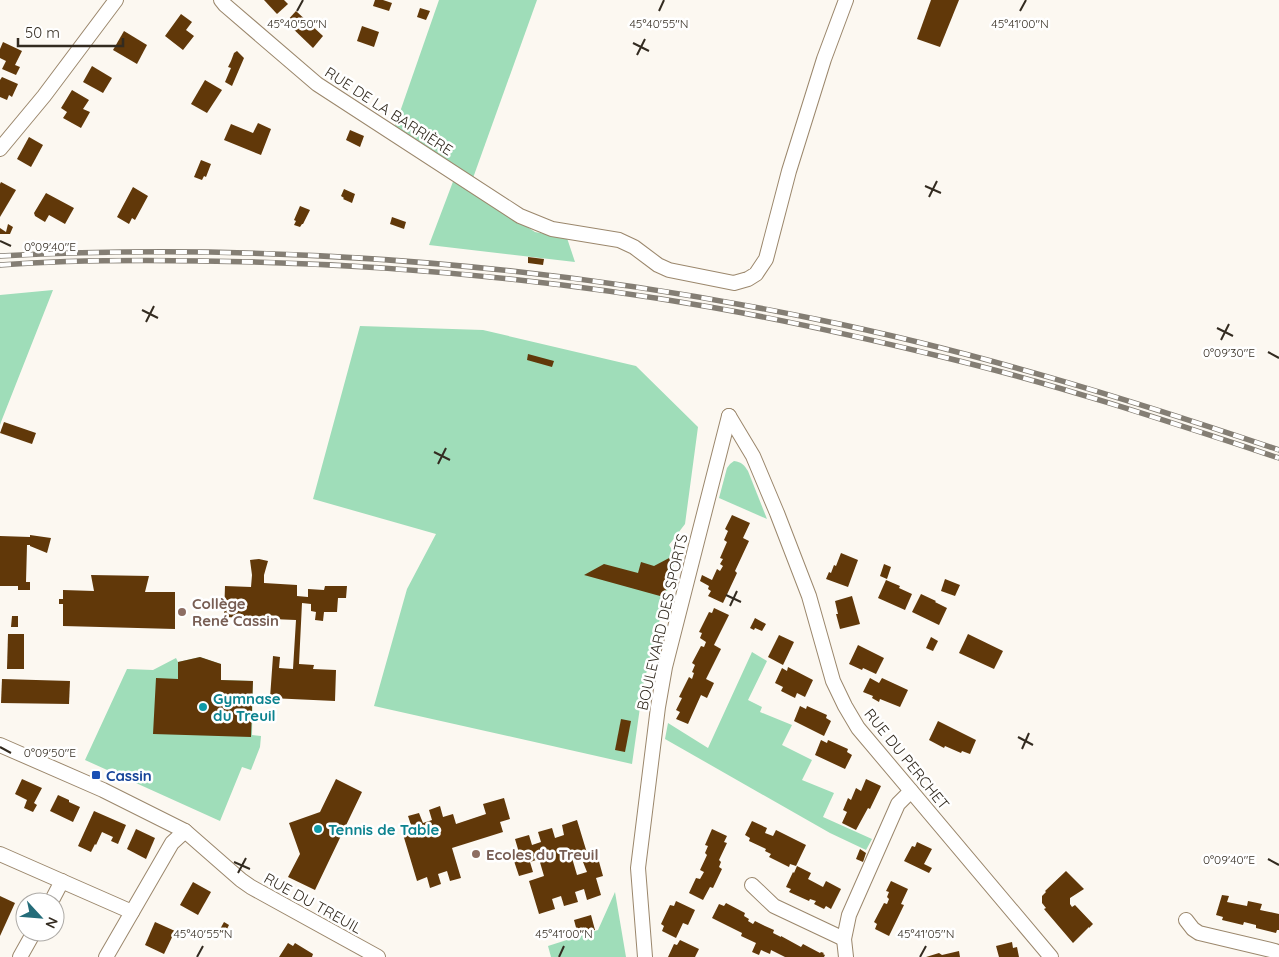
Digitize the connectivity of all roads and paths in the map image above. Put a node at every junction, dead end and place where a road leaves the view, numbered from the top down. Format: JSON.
{"nodes":[{"id":1,"x":116,"y":0,"type":"edge"},
{"id":2,"x":221,"y":0,"type":"edge"},
{"id":3,"x":846,"y":0,"type":"edge"},
{"id":4,"x":0,"y":149,"type":"edge"},
{"id":5,"x":729,"y":416,"type":"joint"},
{"id":6,"x":0,"y":745,"type":"edge"},
{"id":7,"x":911,"y":791,"type":"junction"},
{"id":8,"x":185,"y":831,"type":"junction"},
{"id":9,"x":0,"y":854,"type":"edge"},
{"id":10,"x":62,"y":882,"type":"junction"},
{"id":11,"x":752,"y":885,"type":"dead end"},
{"id":12,"x":56,"y":892,"type":"edge"},
{"id":13,"x":132,"y":912,"type":"junction"},
{"id":14,"x":1186,"y":920,"type":"dead end"},
{"id":15,"x":844,"y":939,"type":"junction"},
{"id":16,"x":28,"y":942,"type":"edge"},
{"id":17,"x":1279,"y":954,"type":"edge"},
{"id":18,"x":20,"y":957,"type":"edge"},
{"id":19,"x":106,"y":957,"type":"edge"},
{"id":20,"x":378,"y":957,"type":"edge"},
{"id":21,"x":645,"y":957,"type":"edge"},
{"id":22,"x":846,"y":957,"type":"edge"},
{"id":23,"x":1051,"y":957,"type":"edge"}],
"edges":[{"from":1,"to":4,"type":"street"},
{"from":2,"to":3,"type":"street","name":"RUE DE LA BARRIÈRE"},
{"from":5,"to":7,"type":"street","name":"RUE DU PERCHET"},
{"from":5,"to":21,"type":"street","name":"BOULEVARD DES SPORTS"},
{"from":6,"to":8,"type":"street","name":"RUE DU TREUIL"},
{"from":7,"to":15,"type":"street"},
{"from":7,"to":23,"type":"street","name":"RUE DU PERCHET"},
{"from":8,"to":13,"type":"street"},
{"from":8,"to":20,"type":"street","name":"RUE DU TREUIL"},
{"from":9,"to":10,"type":"street"},
{"from":10,"to":12,"type":"street"},
{"from":10,"to":13,"type":"street"},
{"from":11,"to":15,"type":"street"},
{"from":13,"to":19,"type":"street"},
{"from":14,"to":17,"type":"street"},
{"from":15,"to":22,"type":"street"},
{"from":16,"to":18,"type":"street"}]}
